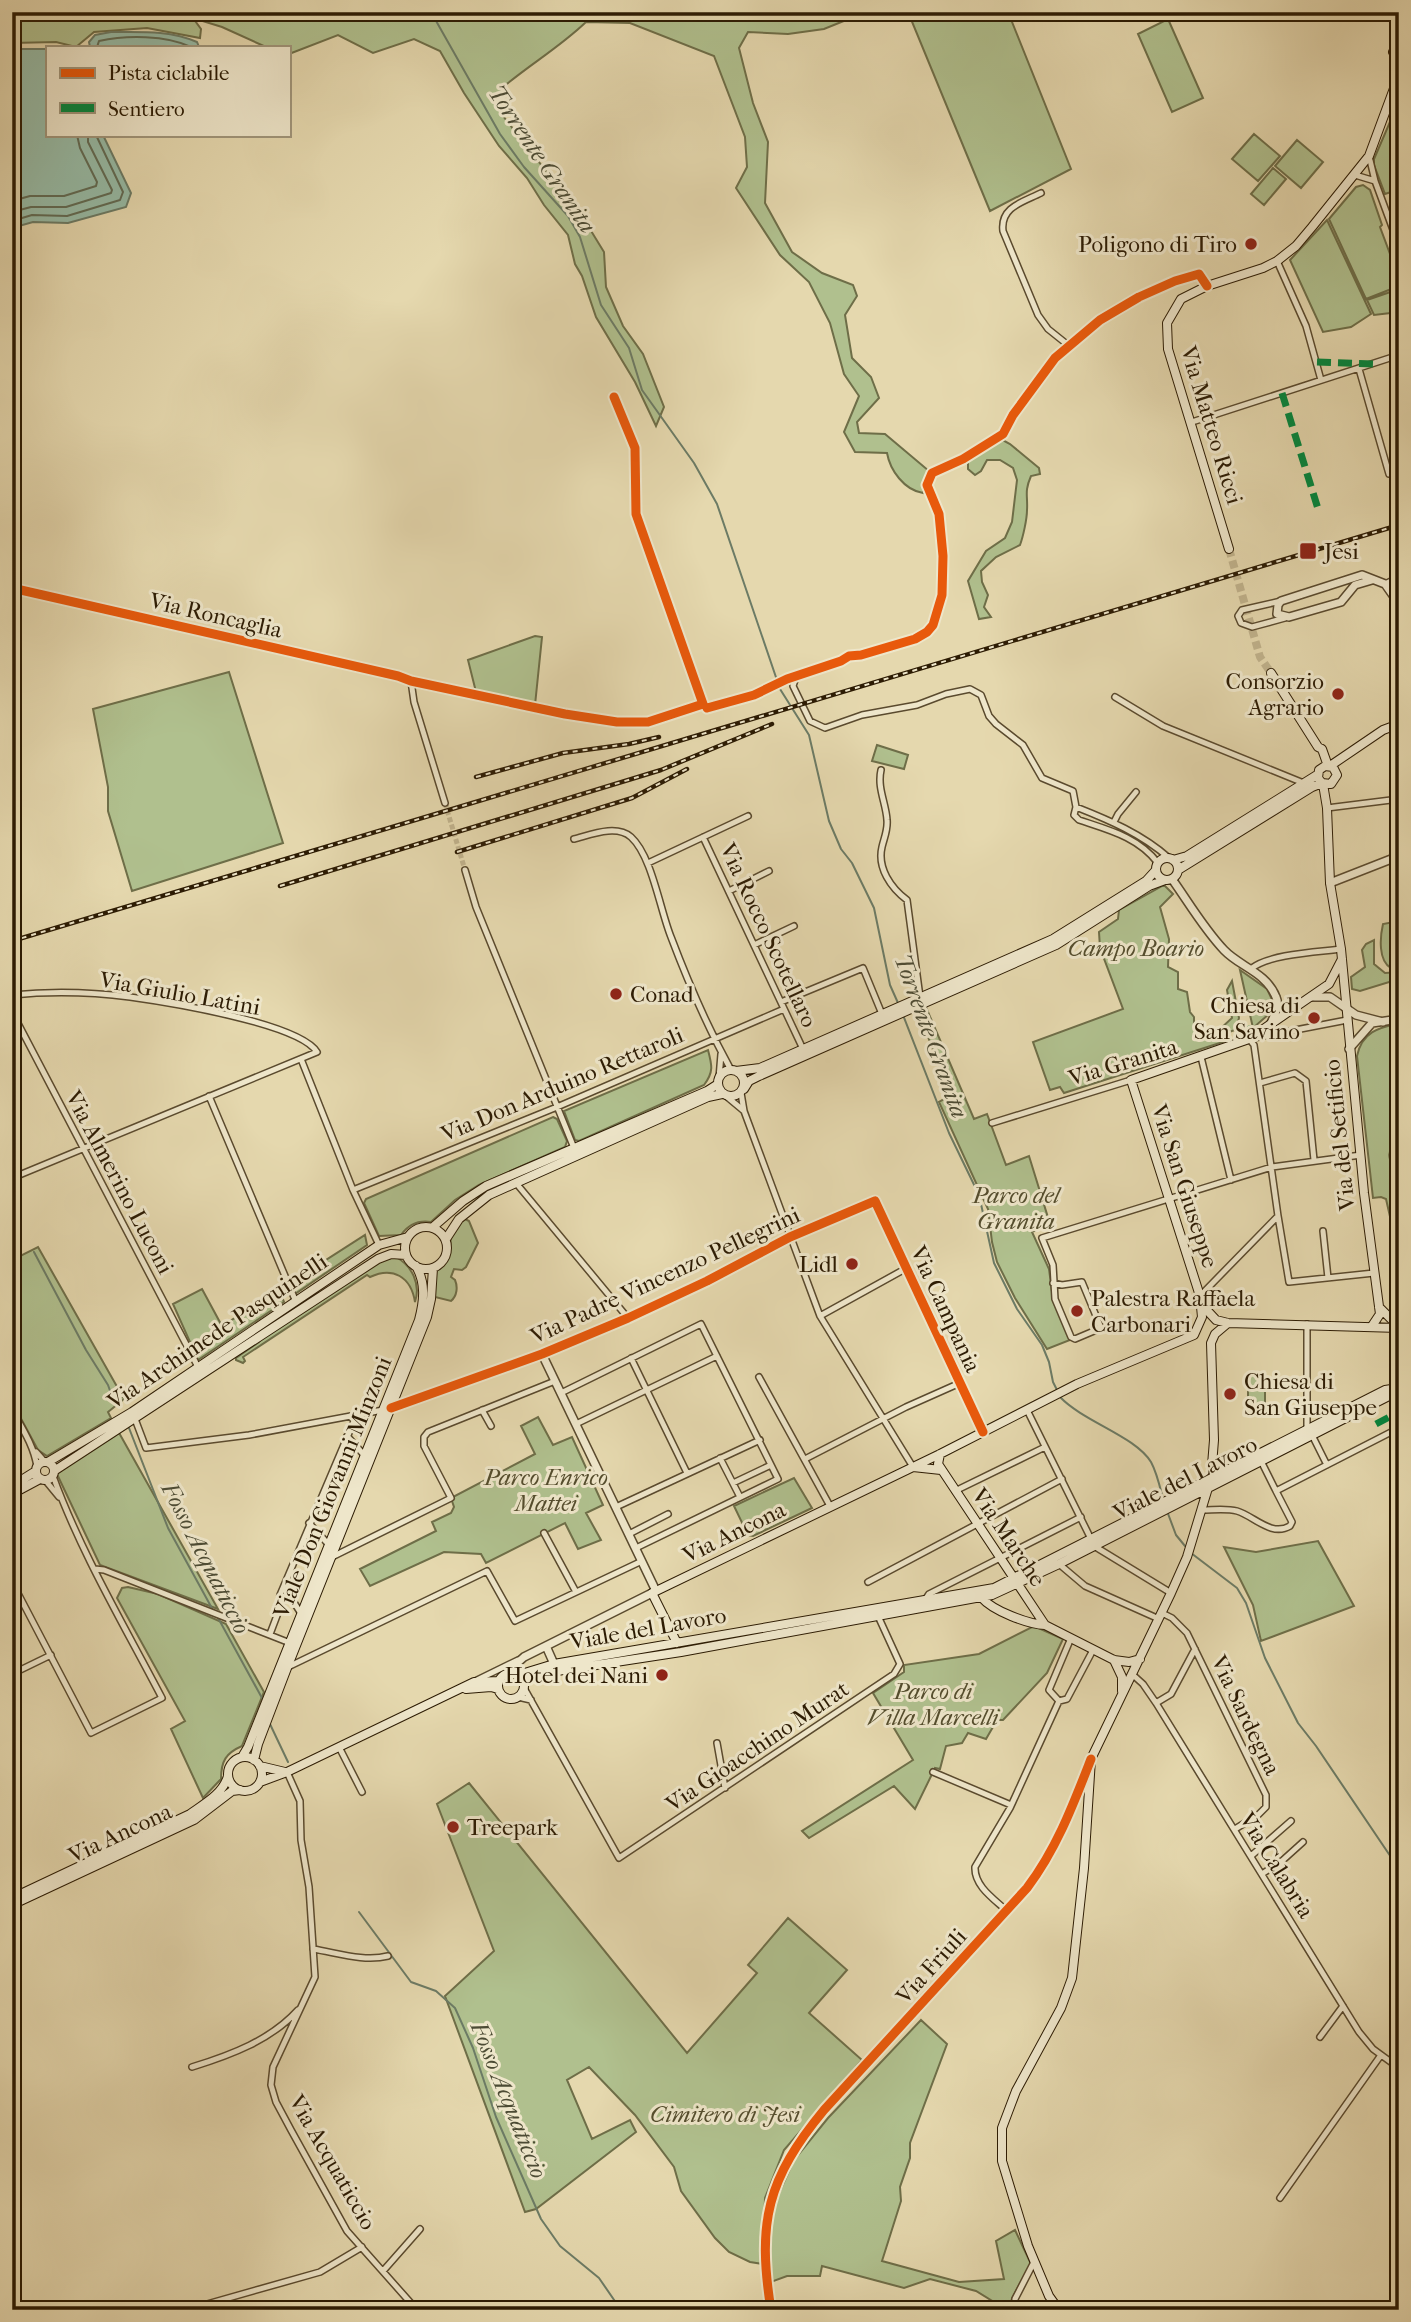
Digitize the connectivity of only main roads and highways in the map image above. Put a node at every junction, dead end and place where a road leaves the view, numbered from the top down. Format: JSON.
{"nodes":[{"id":1,"x":1399,"y":42,"type":"edge"},
{"id":2,"x":1397,"y":60,"type":"edge"},
{"id":3,"x":1399,"y":75,"type":"edge"},
{"id":4,"x":1395,"y":85,"type":"junction"},
{"id":5,"x":1229,"y":549,"type":"tunnel mouth"},
{"id":6,"x":1271,"y":673,"type":"tunnel mouth"},
{"id":7,"x":1399,"y":724,"type":"edge"},
{"id":8,"x":1320,"y":748,"type":"junction"},
{"id":9,"x":1349,"y":754,"type":"junction"},
{"id":10,"x":1326,"y":775,"type":"junction"},
{"id":11,"x":1304,"y":788,"type":"junction"},
{"id":12,"x":1326,"y":802,"type":"junction"},
{"id":13,"x":1171,"y":859,"type":"junction"},
{"id":14,"x":1157,"y":866,"type":"junction"},
{"id":15,"x":1178,"y":870,"type":"junction"},
{"id":16,"x":1169,"y":879,"type":"junction"},
{"id":17,"x":1342,"y":959,"type":"junction"},
{"id":18,"x":916,"y":1001,"type":"junction"},
{"id":19,"x":888,"y":1014,"type":"junction"},
{"id":20,"x":734,"y":1070,"type":"junction"},
{"id":21,"x":1131,"y":1080,"type":"joint"},
{"id":22,"x":718,"y":1081,"type":"junction"},
{"id":23,"x":742,"y":1091,"type":"junction"},
{"id":24,"x":724,"y":1095,"type":"junction"},
{"id":25,"x":433,"y":1227,"type":"junction"},
{"id":26,"x":408,"y":1237,"type":"junction"},
{"id":27,"x":446,"y":1239,"type":"junction"},
{"id":28,"x":406,"y":1255,"type":"junction"},
{"id":29,"x":416,"y":1266,"type":"junction"},
{"id":30,"x":433,"y":1268,"type":"junction"},
{"id":31,"x":1201,"y":1300,"type":"junction"},
{"id":32,"x":1379,"y":1307,"type":"junction"},
{"id":33,"x":1228,"y":1323,"type":"junction"},
{"id":34,"x":1372,"y":1326,"type":"junction"},
{"id":35,"x":1399,"y":1327,"type":"edge"},
{"id":36,"x":1194,"y":1335,"type":"junction"},
{"id":37,"x":1211,"y":1343,"type":"junction"},
{"id":38,"x":1398,"y":1388,"type":"edge"},
{"id":39,"x":387,"y":1409,"type":"junction"},
{"id":40,"x":1310,"y":1432,"type":"junction"},
{"id":41,"x":940,"y":1454,"type":"junction"},
{"id":42,"x":913,"y":1466,"type":"junction"},
{"id":43,"x":941,"y":1470,"type":"junction"},
{"id":44,"x":45,"y":1471,"type":"junction"},
{"id":45,"x":1212,"y":1478,"type":"junction"},
{"id":46,"x":12,"y":1486,"type":"edge"},
{"id":47,"x":1207,"y":1489,"type":"junction"},
{"id":48,"x":12,"y":1494,"type":"edge"},
{"id":49,"x":1178,"y":1499,"type":"junction"},
{"id":50,"x":1093,"y":1542,"type":"junction"},
{"id":51,"x":1015,"y":1581,"type":"junction"},
{"id":52,"x":982,"y":1598,"type":"junction"},
{"id":53,"x":1045,"y":1625,"type":"junction"},
{"id":54,"x":677,"y":1643,"type":"junction"},
{"id":55,"x":1140,"y":1659,"type":"junction"},
{"id":56,"x":1114,"y":1660,"type":"junction"},
{"id":57,"x":1119,"y":1670,"type":"junction"},
{"id":58,"x":516,"y":1674,"type":"junction"},
{"id":59,"x":1133,"y":1675,"type":"junction"},
{"id":60,"x":498,"y":1685,"type":"junction"},
{"id":61,"x":524,"y":1686,"type":"junction"},
{"id":62,"x":459,"y":1690,"type":"junction"},
{"id":63,"x":1121,"y":1698,"type":"junction"},
{"id":64,"x":242,"y":1757,"type":"junction"},
{"id":65,"x":257,"y":1763,"type":"junction"},
{"id":66,"x":288,"y":1772,"type":"junction"},
{"id":67,"x":228,"y":1776,"type":"junction"},
{"id":68,"x":260,"y":1782,"type":"junction"},
{"id":69,"x":240,"y":1790,"type":"junction"},
{"id":70,"x":12,"y":1898,"type":"edge"},
{"id":71,"x":12,"y":1905,"type":"edge"},
{"id":72,"x":1059,"y":2310,"type":"edge"}],
"edges":[{"from":1,"to":2,"type":"main road","name":"Via Matteo Ricci"},
{"from":2,"to":4,"type":"main road","name":"Via Matteo Ricci"},
{"from":3,"to":4,"type":"main road","name":"Via Matteo Ricci"},
{"from":4,"to":5,"type":"main road","name":"Via Matteo Ricci"},
{"from":6,"to":8,"type":"main road"},
{"from":7,"to":9,"type":"main road","name":"Viale Don Giovanni Minzoni"},
{"from":8,"to":9,"type":"main road"},
{"from":8,"to":10,"type":"main road"},
{"from":9,"to":10,"type":"main road","name":"Viale Don Giovanni Minzoni"},
{"from":10,"to":11,"type":"main road","name":"Viale Don Giovanni Minzoni"},
{"from":10,"to":12,"type":"main road","name":"Via del Setificio"},
{"from":11,"to":12,"type":"main road"},
{"from":11,"to":13,"type":"main road","name":"Viale Don Giovanni Minzoni"},
{"from":11,"to":15,"type":"main road","name":"Viale Don Giovanni Minzoni"},
{"from":12,"to":17,"type":"main road","name":"Via del Setificio"},
{"from":13,"to":14,"type":"main road","name":"Viale Don Giovanni Minzoni"},
{"from":13,"to":15,"type":"main road"},
{"from":14,"to":16,"type":"main road"},
{"from":14,"to":18,"type":"main road","name":"Viale Don Giovanni Minzoni"},
{"from":15,"to":16,"type":"main road","name":"Viale Don Giovanni Minzoni"},
{"from":16,"to":18,"type":"main road","name":"Viale Don Giovanni Minzoni"},
{"from":17,"to":21,"type":"main road","name":"Via Granita"},
{"from":17,"to":32,"type":"main road","name":"Via del Setificio"},
{"from":18,"to":19,"type":"main road","name":"Viale Don Giovanni Minzoni"},
{"from":19,"to":20,"type":"main road","name":"Viale Don Giovanni Minzoni"},
{"from":19,"to":23,"type":"main road","name":"Viale Don Giovanni Minzoni"},
{"from":20,"to":22,"type":"main road","name":"Viale Don Giovanni Minzoni"},
{"from":20,"to":23,"type":"main road"},
{"from":21,"to":31,"type":"main road","name":"Via San Giuseppe"},
{"from":22,"to":24,"type":"main road"},
{"from":22,"to":25,"type":"main road","name":"Viale Don Giovanni Minzoni"},
{"from":23,"to":24,"type":"main road","name":"Viale Don Giovanni Minzoni"},
{"from":24,"to":27,"type":"main road","name":"Viale Don Giovanni Minzoni"},
{"from":25,"to":26,"type":"main road","name":"Viale Don Giovanni Minzoni"},
{"from":25,"to":27,"type":"main road"},
{"from":26,"to":28,"type":"main road"},
{"from":26,"to":44,"type":"main road","name":"Via Archimede Pasquinelli"},
{"from":27,"to":30,"type":"main road","name":"Viale Don Giovanni Minzoni"},
{"from":28,"to":29,"type":"main road"},
{"from":28,"to":44,"type":"main road","name":"Via Archimede Pasquinelli"},
{"from":29,"to":30,"type":"main road"},
{"from":29,"to":39,"type":"main road","name":"Viale Don Giovanni Minzoni"},
{"from":30,"to":39,"type":"main road","name":"Viale Don Giovanni Minzoni"},
{"from":31,"to":33,"type":"main road"},
{"from":31,"to":36,"type":"main road"},
{"from":32,"to":34,"type":"main road","name":"Via del Setificio"},
{"from":32,"to":35,"type":"main road"},
{"from":33,"to":34,"type":"main road"},
{"from":33,"to":37,"type":"main road"},
{"from":34,"to":35,"type":"main road"},
{"from":36,"to":37,"type":"main road"},
{"from":36,"to":41,"type":"main road","name":"Via Ancona"},
{"from":37,"to":45,"type":"main road"},
{"from":38,"to":40,"type":"main road","name":"Viale del Lavoro"},
{"from":39,"to":64,"type":"main road","name":"Viale Don Giovanni Minzoni"},
{"from":39,"to":65,"type":"main road","name":"Viale Don Giovanni Minzoni"},
{"from":40,"to":45,"type":"main road","name":"Viale del Lavoro"},
{"from":40,"to":47,"type":"main road","name":"Viale del Lavoro"},
{"from":41,"to":42,"type":"main road","name":"Via Ancona"},
{"from":41,"to":43,"type":"main road"},
{"from":42,"to":43,"type":"main road"},
{"from":42,"to":54,"type":"main road","name":"Via Ancona"},
{"from":43,"to":51,"type":"main road","name":"Via Marche"},
{"from":44,"to":46,"type":"main road","name":"Via Archimede Pasquinelli"},
{"from":44,"to":48,"type":"main road","name":"Via Archimede Pasquinelli"},
{"from":45,"to":47,"type":"main road"},
{"from":45,"to":49,"type":"main road","name":"Viale del Lavoro"},
{"from":47,"to":49,"type":"main road","name":"Viale del Lavoro"},
{"from":47,"to":55,"type":"main road"},
{"from":49,"to":50,"type":"main road","name":"Viale del Lavoro"},
{"from":50,"to":51,"type":"main road","name":"Viale del Lavoro"},
{"from":50,"to":51,"type":"main road","name":"Viale del Lavoro"},
{"from":51,"to":52,"type":"main road","name":"Viale del Lavoro"},
{"from":51,"to":53,"type":"main road","name":"Via Marche"},
{"from":51,"to":54,"type":"main road","name":"Viale del Lavoro"},
{"from":52,"to":53,"type":"main road","name":"Via Marche"},
{"from":52,"to":61,"type":"main road","name":"Viale del Lavoro"},
{"from":53,"to":56,"type":"main road","name":"Via Marche"},
{"from":54,"to":58,"type":"main road","name":"Viale del Lavoro"},
{"from":55,"to":56,"type":"main road"},
{"from":55,"to":59,"type":"main road"},
{"from":56,"to":57,"type":"main road"},
{"from":57,"to":59,"type":"main road"},
{"from":57,"to":63,"type":"main road"},
{"from":58,"to":60,"type":"main road","name":"Viale del Lavoro"},
{"from":58,"to":61,"type":"main road"},
{"from":59,"to":63,"type":"main road"},
{"from":60,"to":61,"type":"main road","name":"Viale del Lavoro"},
{"from":60,"to":62,"type":"main road","name":"Viale del Lavoro"},
{"from":60,"to":62,"type":"main road","name":"Via Ancona"},
{"from":62,"to":66,"type":"main road","name":"Via Ancona"},
{"from":63,"to":72,"type":"main road"},
{"from":64,"to":65,"type":"main road"},
{"from":64,"to":67,"type":"main road"},
{"from":65,"to":66,"type":"main road"},
{"from":65,"to":68,"type":"main road"},
{"from":66,"to":68,"type":"main road","name":"Via Ancona"},
{"from":67,"to":69,"type":"main road"},
{"from":67,"to":70,"type":"main road","name":"Via Ancona"},
{"from":68,"to":69,"type":"main road"},
{"from":69,"to":71,"type":"main road","name":"Via Ancona"}]}
